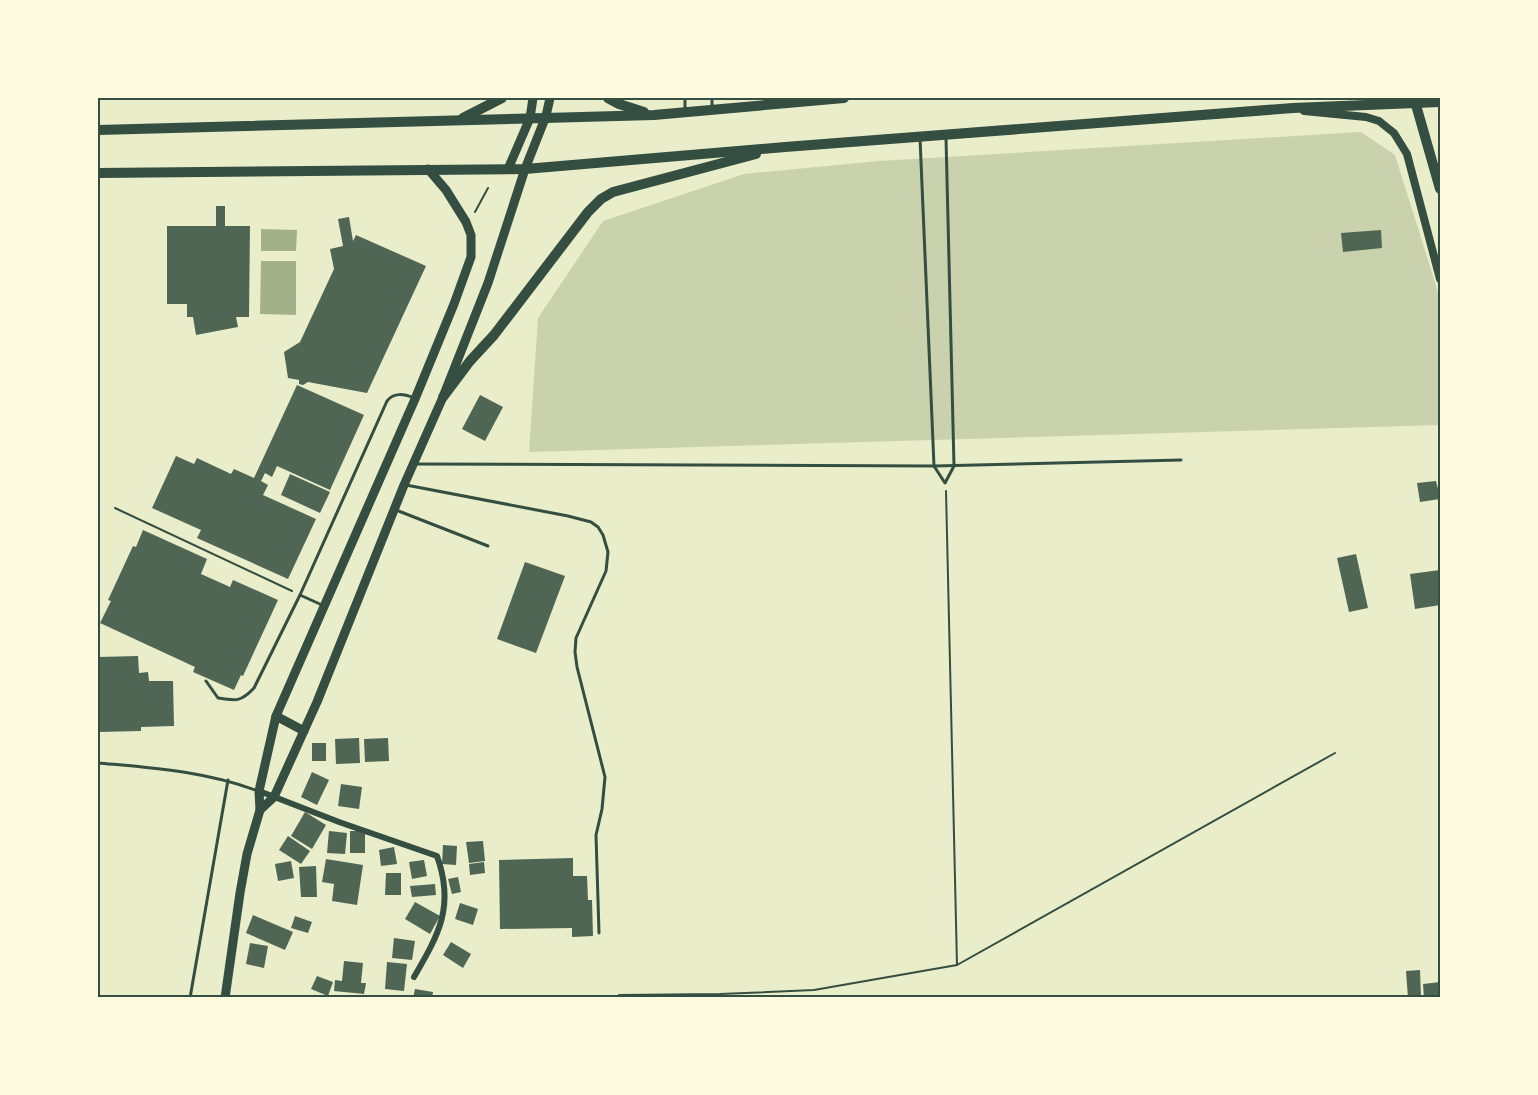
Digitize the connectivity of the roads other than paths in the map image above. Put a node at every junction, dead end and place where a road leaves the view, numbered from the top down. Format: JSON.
{"nodes":[{"id":1,"x":502,"y":98,"type":"edge"},
{"id":2,"x":533,"y":98,"type":"edge"},
{"id":3,"x":550,"y":98,"type":"edge"},
{"id":4,"x":608,"y":98,"type":"edge"},
{"id":5,"x":685,"y":98,"type":"edge"},
{"id":6,"x":711,"y":98,"type":"edge"},
{"id":7,"x":844,"y":98,"type":"edge"},
{"id":8,"x":1303,"y":98,"type":"edge"},
{"id":9,"x":805,"y":99,"type":"edge"},
{"id":10,"x":1416,"y":100,"type":"edge"},
{"id":11,"x":760,"y":102,"type":"edge"},
{"id":12,"x":1440,"y":102,"type":"edge"},
{"id":13,"x":1293,"y":108,"type":"junction"},
{"id":14,"x":1280,"y":109,"type":"junction"},
{"id":15,"x":712,"y":110,"type":"junction"},
{"id":16,"x":685,"y":112,"type":"junction"},
{"id":17,"x":654,"y":115,"type":"junction"},
{"id":18,"x":546,"y":116,"type":"junction"},
{"id":19,"x":530,"y":118,"type":"junction"},
{"id":20,"x":460,"y":120,"type":"junction"},
{"id":21,"x":98,"y":130,"type":"edge"},
{"id":22,"x":946,"y":136,"type":"junction"},
{"id":23,"x":920,"y":138,"type":"junction"},
{"id":24,"x":785,"y":147,"type":"junction"},
{"id":25,"x":428,"y":169,"type":"junction"},
{"id":26,"x":508,"y":169,"type":"junction"},
{"id":27,"x":525,"y":170,"type":"junction"},
{"id":28,"x":98,"y":172,"type":"edge"},
{"id":29,"x":1440,"y":189,"type":"edge"},
{"id":30,"x":1440,"y":279,"type":"edge"},
{"id":31,"x":443,"y":397,"type":"junction"},
{"id":32,"x":415,"y":399,"type":"junction"},
{"id":33,"x":1181,"y":460,"type":"dead end"},
{"id":34,"x":412,"y":464,"type":"junction"},
{"id":35,"x":934,"y":466,"type":"junction"},
{"id":36,"x":954,"y":466,"type":"junction"},
{"id":37,"x":404,"y":485,"type":"junction"},
{"id":38,"x":395,"y":509,"type":"junction"},
{"id":39,"x":488,"y":546,"type":"dead end"},
{"id":40,"x":300,"y":595,"type":"junction"},
{"id":41,"x":323,"y":605,"type":"junction"},
{"id":42,"x":206,"y":681,"type":"dead end"},
{"id":43,"x":276,"y":716,"type":"junction"},
{"id":44,"x":304,"y":730,"type":"junction"},
{"id":45,"x":98,"y":763,"type":"edge"},
{"id":46,"x":228,"y":780,"type":"junction"},
{"id":47,"x":259,"y":791,"type":"junction"},
{"id":48,"x":274,"y":796,"type":"junction"},
{"id":49,"x":260,"y":810,"type":"junction"},
{"id":50,"x":599,"y":933,"type":"dead end"},
{"id":51,"x":414,"y":977,"type":"dead end"},
{"id":52,"x":190,"y":998,"type":"edge"},
{"id":53,"x":225,"y":998,"type":"edge"}],
"edges":[{"from":1,"to":20,"type":"main road"},
{"from":2,"to":19,"type":"main road"},
{"from":3,"to":18,"type":"main road"},
{"from":4,"to":17,"type":"main road"},
{"from":5,"to":16,"type":"lane"},
{"from":6,"to":15,"type":"lane"},
{"from":7,"to":9,"type":"main road"},
{"from":8,"to":13,"type":"main road"},
{"from":9,"to":11,"type":"main road"},
{"from":10,"to":12,"type":"main road"},
{"from":10,"to":13,"type":"main road"},
{"from":10,"to":29,"type":"main road"},
{"from":11,"to":15,"type":"main road"},
{"from":13,"to":14,"type":"main road"},
{"from":14,"to":22,"type":"main road"},
{"from":14,"to":30,"type":"street"},
{"from":15,"to":16,"type":"main road"},
{"from":16,"to":17,"type":"main road"},
{"from":17,"to":18,"type":"main road"},
{"from":18,"to":19,"type":"main road"},
{"from":18,"to":27,"type":"main road"},
{"from":19,"to":20,"type":"main road"},
{"from":19,"to":26,"type":"main road"},
{"from":20,"to":21,"type":"main road"},
{"from":22,"to":23,"type":"main road"},
{"from":22,"to":36,"type":"lane"},
{"from":23,"to":24,"type":"main road"},
{"from":23,"to":35,"type":"lane"},
{"from":24,"to":27,"type":"main road"},
{"from":24,"to":31,"type":"main road"},
{"from":25,"to":26,"type":"main road"},
{"from":25,"to":28,"type":"main road"},
{"from":25,"to":32,"type":"main road"},
{"from":26,"to":27,"type":"main road"},
{"from":27,"to":31,"type":"main road"},
{"from":31,"to":34,"type":"main road"},
{"from":32,"to":40,"type":"lane"},
{"from":32,"to":41,"type":"main road"},
{"from":33,"to":36,"type":"lane"},
{"from":34,"to":35,"type":"lane"},
{"from":34,"to":37,"type":"main road"},
{"from":35,"to":36,"type":"lane"},
{"from":35,"to":36,"type":"lane"},
{"from":37,"to":38,"type":"main road"},
{"from":37,"to":50,"type":"lane"},
{"from":38,"to":39,"type":"lane"},
{"from":38,"to":44,"type":"main road"},
{"from":40,"to":41,"type":"lane"},
{"from":40,"to":42,"type":"lane"},
{"from":41,"to":43,"type":"main road"},
{"from":43,"to":44,"type":"main road"},
{"from":43,"to":47,"type":"main road"},
{"from":44,"to":48,"type":"main road"},
{"from":45,"to":46,"type":"lane"},
{"from":46,"to":47,"type":"lane"},
{"from":46,"to":52,"type":"lane"},
{"from":47,"to":48,"type":"street"},
{"from":47,"to":49,"type":"main road"},
{"from":48,"to":49,"type":"main road"},
{"from":48,"to":51,"type":"street"},
{"from":49,"to":53,"type":"main road"}]}
